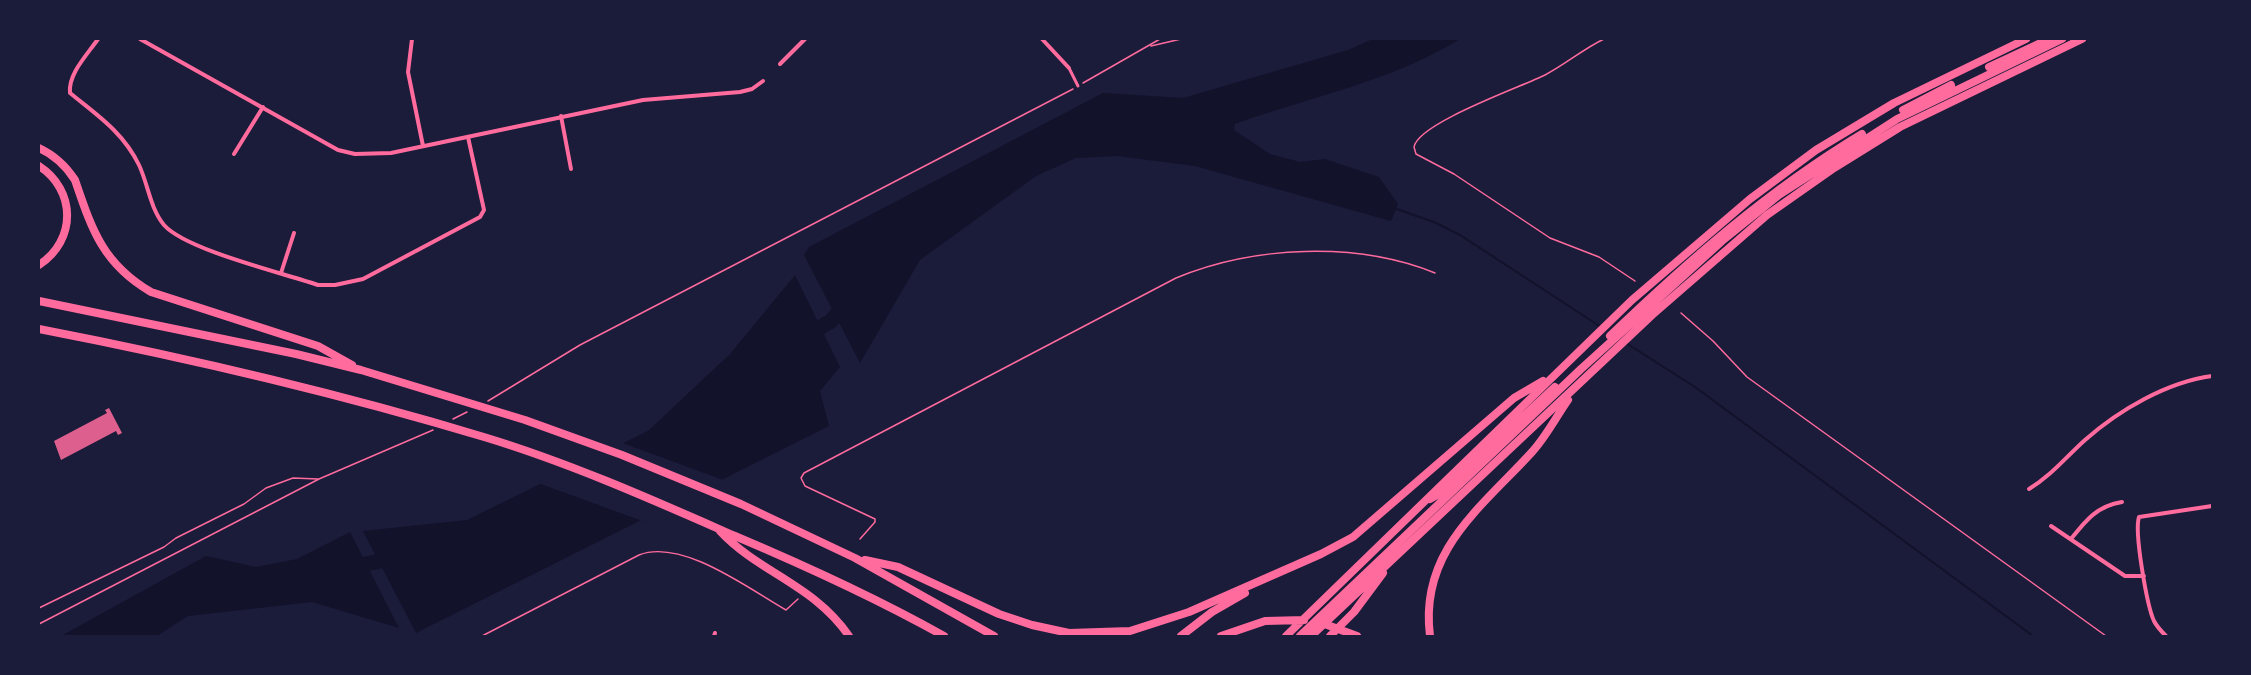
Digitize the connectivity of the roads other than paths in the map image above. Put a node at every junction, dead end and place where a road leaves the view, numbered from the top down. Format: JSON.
{"nodes":[{"id":1,"x":98,"y":39,"type":"edge"},
{"id":2,"x":140,"y":39,"type":"edge"},
{"id":3,"x":412,"y":39,"type":"edge"},
{"id":4,"x":805,"y":39,"type":"edge"},
{"id":5,"x":1042,"y":39,"type":"edge"},
{"id":6,"x":2026,"y":39,"type":"edge"},
{"id":7,"x":2049,"y":39,"type":"edge"},
{"id":8,"x":2062,"y":39,"type":"edge"},
{"id":9,"x":2082,"y":39,"type":"edge"},
{"id":10,"x":780,"y":64,"type":"dead end"},
{"id":11,"x":1069,"y":68,"type":"joint"},
{"id":12,"x":763,"y":81,"type":"dead end"},
{"id":13,"x":1078,"y":86,"type":"road end"},
{"id":14,"x":263,"y":107,"type":"junction"},
{"id":15,"x":561,"y":116,"type":"junction"},
{"id":16,"x":468,"y":137,"type":"junction"},
{"id":17,"x":423,"y":146,"type":"junction"},
{"id":18,"x":39,"y":148,"type":"edge"},
{"id":19,"x":234,"y":154,"type":"dead end"},
{"id":20,"x":39,"y":166,"type":"edge"},
{"id":21,"x":571,"y":169,"type":"dead end"},
{"id":22,"x":294,"y":233,"type":"dead end"},
{"id":23,"x":39,"y":264,"type":"edge"},
{"id":24,"x":281,"y":273,"type":"junction"},
{"id":25,"x":39,"y":301,"type":"edge"},
{"id":26,"x":1646,"y":310,"type":"junction"},
{"id":27,"x":39,"y":329,"type":"edge"},
{"id":28,"x":39,"y":334,"type":"edge"},
{"id":29,"x":98,"y":340,"type":"junction"},
{"id":30,"x":1579,"y":368,"type":"junction"},
{"id":31,"x":361,"y":370,"type":"junction"},
{"id":32,"x":1556,"y":374,"type":"junction"},
{"id":33,"x":2212,"y":376,"type":"edge"},
{"id":34,"x":1576,"y":388,"type":"junction"},
{"id":35,"x":2029,"y":489,"type":"dead end"},
{"id":36,"x":2122,"y":502,"type":"dead end"},
{"id":37,"x":1421,"y":504,"type":"junction"},
{"id":38,"x":2212,"y":506,"type":"edge"},
{"id":39,"x":2051,"y":526,"type":"dead end"},
{"id":40,"x":717,"y":528,"type":"junction"},
{"id":41,"x":2071,"y":539,"type":"junction"},
{"id":42,"x":1398,"y":555,"type":"junction"},
{"id":43,"x":855,"y":558,"type":"junction"},
{"id":44,"x":1278,"y":574,"type":"junction"},
{"id":45,"x":2144,"y":576,"type":"junction"},
{"id":46,"x":1223,"y":635,"type":"edge"},
{"id":47,"x":849,"y":636,"type":"edge"},
{"id":48,"x":944,"y":636,"type":"edge"},
{"id":49,"x":994,"y":636,"type":"edge"},
{"id":50,"x":1181,"y":636,"type":"edge"},
{"id":51,"x":1286,"y":636,"type":"edge"},
{"id":52,"x":1299,"y":636,"type":"edge"},
{"id":53,"x":1311,"y":636,"type":"edge"},
{"id":54,"x":1330,"y":636,"type":"edge"},
{"id":55,"x":1357,"y":636,"type":"edge"},
{"id":56,"x":1430,"y":636,"type":"edge"},
{"id":57,"x":2166,"y":636,"type":"edge"}],
"edges":[{"from":1,"to":24,"type":"street"},
{"from":2,"to":14,"type":"street"},
{"from":3,"to":17,"type":"street"},
{"from":4,"to":10,"type":"street"},
{"from":5,"to":11,"type":"street"},
{"from":6,"to":32,"type":"highway"},
{"from":7,"to":26,"type":"highway"},
{"from":8,"to":26,"type":"highway"},
{"from":9,"to":26,"type":"highway"},
{"from":11,"to":13,"type":"street"},
{"from":12,"to":15,"type":"street"},
{"from":14,"to":17,"type":"street"},
{"from":14,"to":19,"type":"street"},
{"from":15,"to":16,"type":"street"},
{"from":15,"to":21,"type":"street"},
{"from":16,"to":17,"type":"street"},
{"from":16,"to":24,"type":"street"},
{"from":18,"to":31,"type":"highway"},
{"from":20,"to":23,"type":"highway"},
{"from":22,"to":24,"type":"street"},
{"from":25,"to":31,"type":"highway"},
{"from":26,"to":30,"type":"highway"},
{"from":26,"to":34,"type":"highway"},
{"from":27,"to":29,"type":"highway"},
{"from":28,"to":29,"type":"highway"},
{"from":29,"to":40,"type":"highway"},
{"from":30,"to":37,"type":"highway"},
{"from":30,"to":52,"type":"highway"},
{"from":31,"to":43,"type":"highway"},
{"from":32,"to":37,"type":"highway"},
{"from":32,"to":44,"type":"highway"},
{"from":33,"to":35,"type":"street"},
{"from":34,"to":42,"type":"highway"},
{"from":34,"to":56,"type":"highway"},
{"from":36,"to":41,"type":"street"},
{"from":37,"to":51,"type":"highway"},
{"from":38,"to":45,"type":"street"},
{"from":39,"to":41,"type":"street"},
{"from":40,"to":47,"type":"highway"},
{"from":40,"to":48,"type":"highway"},
{"from":41,"to":45,"type":"street"},
{"from":42,"to":53,"type":"highway"},
{"from":42,"to":54,"type":"highway"},
{"from":43,"to":44,"type":"highway"},
{"from":43,"to":49,"type":"highway"},
{"from":44,"to":50,"type":"highway"},
{"from":45,"to":57,"type":"street"},
{"from":46,"to":55,"type":"highway"}]}
